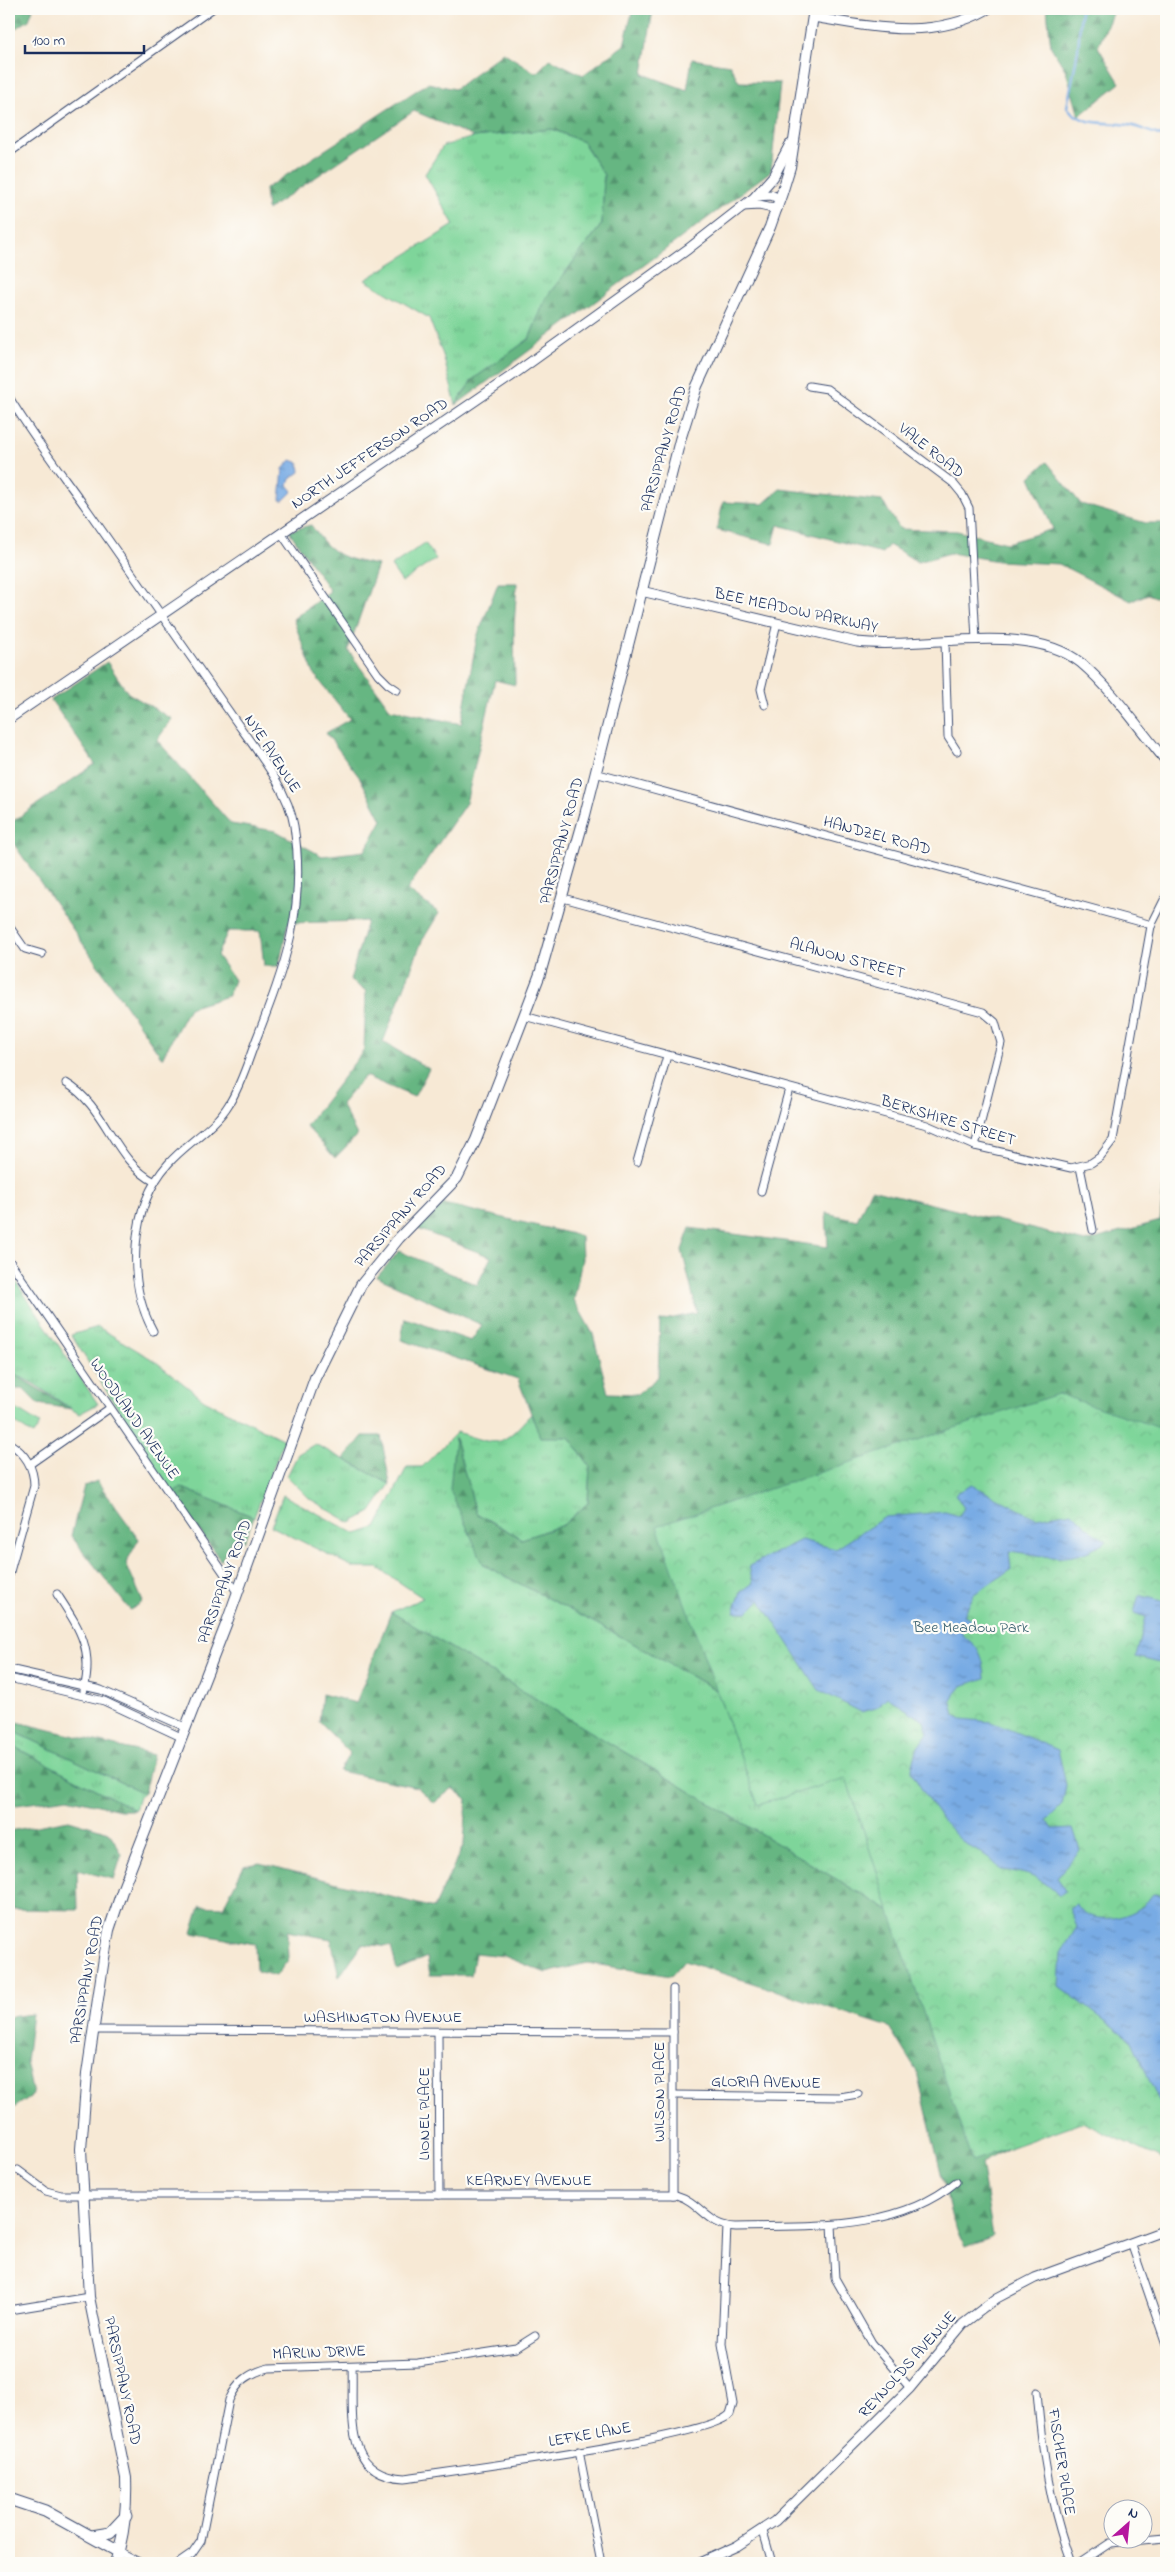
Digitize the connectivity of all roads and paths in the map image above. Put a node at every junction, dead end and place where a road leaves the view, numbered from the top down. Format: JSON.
{"nodes":[{"id":1,"x":212,"y":9,"type":"edge"},
{"id":2,"x":988,"y":9,"type":"edge"},
{"id":3,"x":813,"y":13,"type":"edge"},
{"id":4,"x":795,"y":130,"type":"junction"},
{"id":5,"x":9,"y":153,"type":"edge"},
{"id":6,"x":756,"y":196,"type":"junction"},
{"id":7,"x":779,"y":204,"type":"junction"},
{"id":8,"x":743,"y":206,"type":"junction"},
{"id":9,"x":809,"y":386,"type":"dead end"},
{"id":10,"x":9,"y":397,"type":"edge"},
{"id":11,"x":281,"y":533,"type":"junction"},
{"id":12,"x":640,"y":591,"type":"junction"},
{"id":13,"x":161,"y":614,"type":"junction"},
{"id":14,"x":777,"y":623,"type":"junction"},
{"id":15,"x":976,"y":640,"type":"junction"},
{"id":16,"x":945,"y":642,"type":"junction"},
{"id":17,"x":397,"y":690,"type":"dead end"},
{"id":18,"x":766,"y":705,"type":"dead end"},
{"id":19,"x":9,"y":719,"type":"edge"},
{"id":20,"x":957,"y":751,"type":"dead end"},
{"id":21,"x":1166,"y":761,"type":"edge"},
{"id":22,"x":595,"y":773,"type":"junction"},
{"id":23,"x":1166,"y":896,"type":"edge"},
{"id":24,"x":563,"y":898,"type":"junction"},
{"id":25,"x":1152,"y":925,"type":"junction"},
{"id":26,"x":9,"y":926,"type":"edge"},
{"id":27,"x":42,"y":954,"type":"dead end"},
{"id":28,"x":524,"y":1016,"type":"junction"},
{"id":29,"x":667,"y":1056,"type":"junction"},
{"id":30,"x":66,"y":1083,"type":"dead end"},
{"id":31,"x":789,"y":1089,"type":"junction"},
{"id":32,"x":975,"y":1146,"type":"junction"},
{"id":33,"x":637,"y":1162,"type":"dead end"},
{"id":34,"x":1080,"y":1167,"type":"junction"},
{"id":35,"x":155,"y":1182,"type":"junction"},
{"id":36,"x":761,"y":1191,"type":"dead end"},
{"id":37,"x":1093,"y":1230,"type":"dead end"},
{"id":38,"x":9,"y":1260,"type":"edge"},
{"id":39,"x":153,"y":1331,"type":"dead end"},
{"id":40,"x":110,"y":1408,"type":"junction"},
{"id":41,"x":9,"y":1443,"type":"edge"},
{"id":42,"x":30,"y":1464,"type":"junction"},
{"id":43,"x":9,"y":1575,"type":"edge"},
{"id":44,"x":237,"y":1592,"type":"junction"},
{"id":45,"x":57,"y":1594,"type":"dead end"},
{"id":46,"x":12,"y":1670,"type":"edge"},
{"id":47,"x":12,"y":1678,"type":"edge"},
{"id":48,"x":85,"y":1687,"type":"junction"},
{"id":49,"x":83,"y":1695,"type":"junction"},
{"id":50,"x":183,"y":1732,"type":"junction"},
{"id":51,"x":673,"y":1989,"type":"dead end"},
{"id":52,"x":94,"y":2030,"type":"junction"},
{"id":53,"x":438,"y":2032,"type":"junction"},
{"id":54,"x":673,"y":2032,"type":"junction"},
{"id":55,"x":858,"y":2094,"type":"dead end"},
{"id":56,"x":674,"y":2096,"type":"junction"},
{"id":57,"x":18,"y":2170,"type":"dead end"},
{"id":58,"x":956,"y":2182,"type":"dead end"},
{"id":59,"x":82,"y":2194,"type":"junction"},
{"id":60,"x":438,"y":2195,"type":"junction"},
{"id":61,"x":673,"y":2195,"type":"junction"},
{"id":62,"x":832,"y":2224,"type":"junction"},
{"id":63,"x":727,"y":2226,"type":"junction"},
{"id":64,"x":1166,"y":2230,"type":"edge"},
{"id":65,"x":1131,"y":2243,"type":"junction"},
{"id":66,"x":89,"y":2297,"type":"junction"},
{"id":67,"x":9,"y":2310,"type":"edge"},
{"id":68,"x":535,"y":2336,"type":"dead end"},
{"id":69,"x":1166,"y":2344,"type":"edge"},
{"id":70,"x":352,"y":2366,"type":"junction"},
{"id":71,"x":910,"y":2388,"type":"junction"},
{"id":72,"x":1037,"y":2392,"type":"dead end"},
{"id":73,"x":579,"y":2451,"type":"junction"},
{"id":74,"x":9,"y":2500,"type":"edge"},
{"id":75,"x":126,"y":2516,"type":"junction"},
{"id":76,"x":763,"y":2531,"type":"junction"},
{"id":77,"x":92,"y":2536,"type":"junction"},
{"id":78,"x":1166,"y":2538,"type":"edge"},
{"id":79,"x":117,"y":2558,"type":"edge"},
{"id":80,"x":141,"y":2563,"type":"edge"},
{"id":81,"x":179,"y":2563,"type":"edge"},
{"id":82,"x":601,"y":2563,"type":"edge"},
{"id":83,"x":699,"y":2563,"type":"edge"},
{"id":84,"x":772,"y":2563,"type":"edge"},
{"id":85,"x":1071,"y":2563,"type":"edge"},
{"id":86,"x":1080,"y":2563,"type":"edge"}],
"edges":[{"from":1,"to":5,"type":"street"},
{"from":2,"to":3,"type":"street"},
{"from":3,"to":4,"type":"main road","name":"PARSIPPANY ROAD"},
{"from":4,"to":6,"type":"main road"},
{"from":4,"to":7,"type":"main road","name":"PARSIPPANY ROAD"},
{"from":6,"to":7,"type":"street"},
{"from":6,"to":8,"type":"street","name":"NORTH JEFFERSON ROAD"},
{"from":7,"to":8,"type":"street"},
{"from":7,"to":12,"type":"main road","name":"PARSIPPANY ROAD"},
{"from":8,"to":11,"type":"street","name":"NORTH JEFFERSON ROAD"},
{"from":9,"to":15,"type":"street","name":"VALE ROAD"},
{"from":10,"to":13,"type":"street","name":"NYE AVENUE"},
{"from":11,"to":13,"type":"street","name":"NORTH JEFFERSON ROAD"},
{"from":11,"to":17,"type":"street"},
{"from":12,"to":14,"type":"street","name":"BEE MEADOW PARKWAY"},
{"from":12,"to":22,"type":"main road","name":"PARSIPPANY ROAD"},
{"from":13,"to":19,"type":"street","name":"NORTH JEFFERSON ROAD"},
{"from":13,"to":35,"type":"street","name":"NYE AVENUE"},
{"from":14,"to":16,"type":"street","name":"BEE MEADOW PARKWAY"},
{"from":14,"to":18,"type":"street"},
{"from":15,"to":16,"type":"street","name":"BEE MEADOW PARKWAY"},
{"from":15,"to":21,"type":"street","name":"BEE MEADOW PARKWAY"},
{"from":16,"to":20,"type":"street"},
{"from":22,"to":24,"type":"main road","name":"PARSIPPANY ROAD"},
{"from":22,"to":25,"type":"street","name":"HANDZEL ROAD"},
{"from":23,"to":25,"type":"street","name":"BERKSHIRE STREET"},
{"from":24,"to":28,"type":"main road","name":"PARSIPPANY ROAD"},
{"from":24,"to":32,"type":"street","name":"ALANON STREET"},
{"from":25,"to":34,"type":"street","name":"BERKSHIRE STREET"},
{"from":26,"to":27,"type":"street"},
{"from":28,"to":29,"type":"street","name":"BERKSHIRE STREET"},
{"from":28,"to":44,"type":"main road","name":"PARSIPPANY ROAD"},
{"from":29,"to":31,"type":"street","name":"BERKSHIRE STREET"},
{"from":29,"to":33,"type":"street"},
{"from":30,"to":35,"type":"street"},
{"from":31,"to":32,"type":"street","name":"BERKSHIRE STREET"},
{"from":31,"to":36,"type":"street"},
{"from":32,"to":34,"type":"street","name":"BERKSHIRE STREET"},
{"from":34,"to":37,"type":"street"},
{"from":35,"to":39,"type":"street","name":"NYE AVENUE"},
{"from":38,"to":40,"type":"street","name":"WOODLAND AVENUE"},
{"from":40,"to":42,"type":"street"},
{"from":40,"to":44,"type":"street","name":"WOODLAND AVENUE"},
{"from":41,"to":42,"type":"street"},
{"from":42,"to":43,"type":"street"},
{"from":44,"to":50,"type":"main road","name":"PARSIPPANY ROAD"},
{"from":45,"to":48,"type":"street"},
{"from":46,"to":47,"type":"street"},
{"from":46,"to":48,"type":"street"},
{"from":47,"to":49,"type":"street"},
{"from":48,"to":49,"type":"street"},
{"from":48,"to":50,"type":"street"},
{"from":49,"to":50,"type":"street"},
{"from":50,"to":52,"type":"main road","name":"PARSIPPANY ROAD"},
{"from":51,"to":54,"type":"street","name":"WILSON PLACE"},
{"from":52,"to":53,"type":"street","name":"WASHINGTON AVENUE"},
{"from":52,"to":59,"type":"main road","name":"PARSIPPANY ROAD"},
{"from":53,"to":54,"type":"street","name":"WASHINGTON AVENUE"},
{"from":53,"to":60,"type":"street","name":"LIONEL PLACE"},
{"from":54,"to":56,"type":"street","name":"WILSON PLACE"},
{"from":55,"to":56,"type":"street","name":"GLORIA AVENUE"},
{"from":56,"to":61,"type":"street","name":"WILSON PLACE"},
{"from":57,"to":59,"type":"street","name":"KEARNEY AVENUE"},
{"from":58,"to":62,"type":"street","name":"KEARNEY AVENUE"},
{"from":59,"to":60,"type":"street","name":"KEARNEY AVENUE"},
{"from":59,"to":66,"type":"main road","name":"PARSIPPANY ROAD"},
{"from":60,"to":61,"type":"street","name":"KEARNEY AVENUE"},
{"from":61,"to":63,"type":"street","name":"KEARNEY AVENUE"},
{"from":62,"to":63,"type":"street","name":"KEARNEY AVENUE"},
{"from":62,"to":71,"type":"street"},
{"from":63,"to":73,"type":"street","name":"LEFKE LANE"},
{"from":64,"to":65,"type":"street","name":"REYNOLDS AVENUE"},
{"from":65,"to":69,"type":"street"},
{"from":65,"to":71,"type":"street","name":"REYNOLDS AVENUE"},
{"from":66,"to":67,"type":"street"},
{"from":66,"to":75,"type":"main road","name":"PARSIPPANY ROAD"},
{"from":68,"to":70,"type":"street","name":"MARLIN DRIVE"},
{"from":70,"to":73,"type":"street","name":"LEFKE LANE"},
{"from":70,"to":81,"type":"street","name":"MARLIN DRIVE"},
{"from":71,"to":76,"type":"street","name":"REYNOLDS AVENUE"},
{"from":72,"to":85,"type":"street","name":"FISCHER PLACE"},
{"from":73,"to":82,"type":"street"},
{"from":74,"to":77,"type":"main road"},
{"from":75,"to":77,"type":"main road"},
{"from":75,"to":79,"type":"main road","name":"PARSIPPANY ROAD"},
{"from":76,"to":83,"type":"street","name":"REYNOLDS AVENUE"},
{"from":76,"to":84,"type":"street"},
{"from":77,"to":79,"type":"main road"},
{"from":78,"to":86,"type":"street"},
{"from":79,"to":80,"type":"street"}]}
